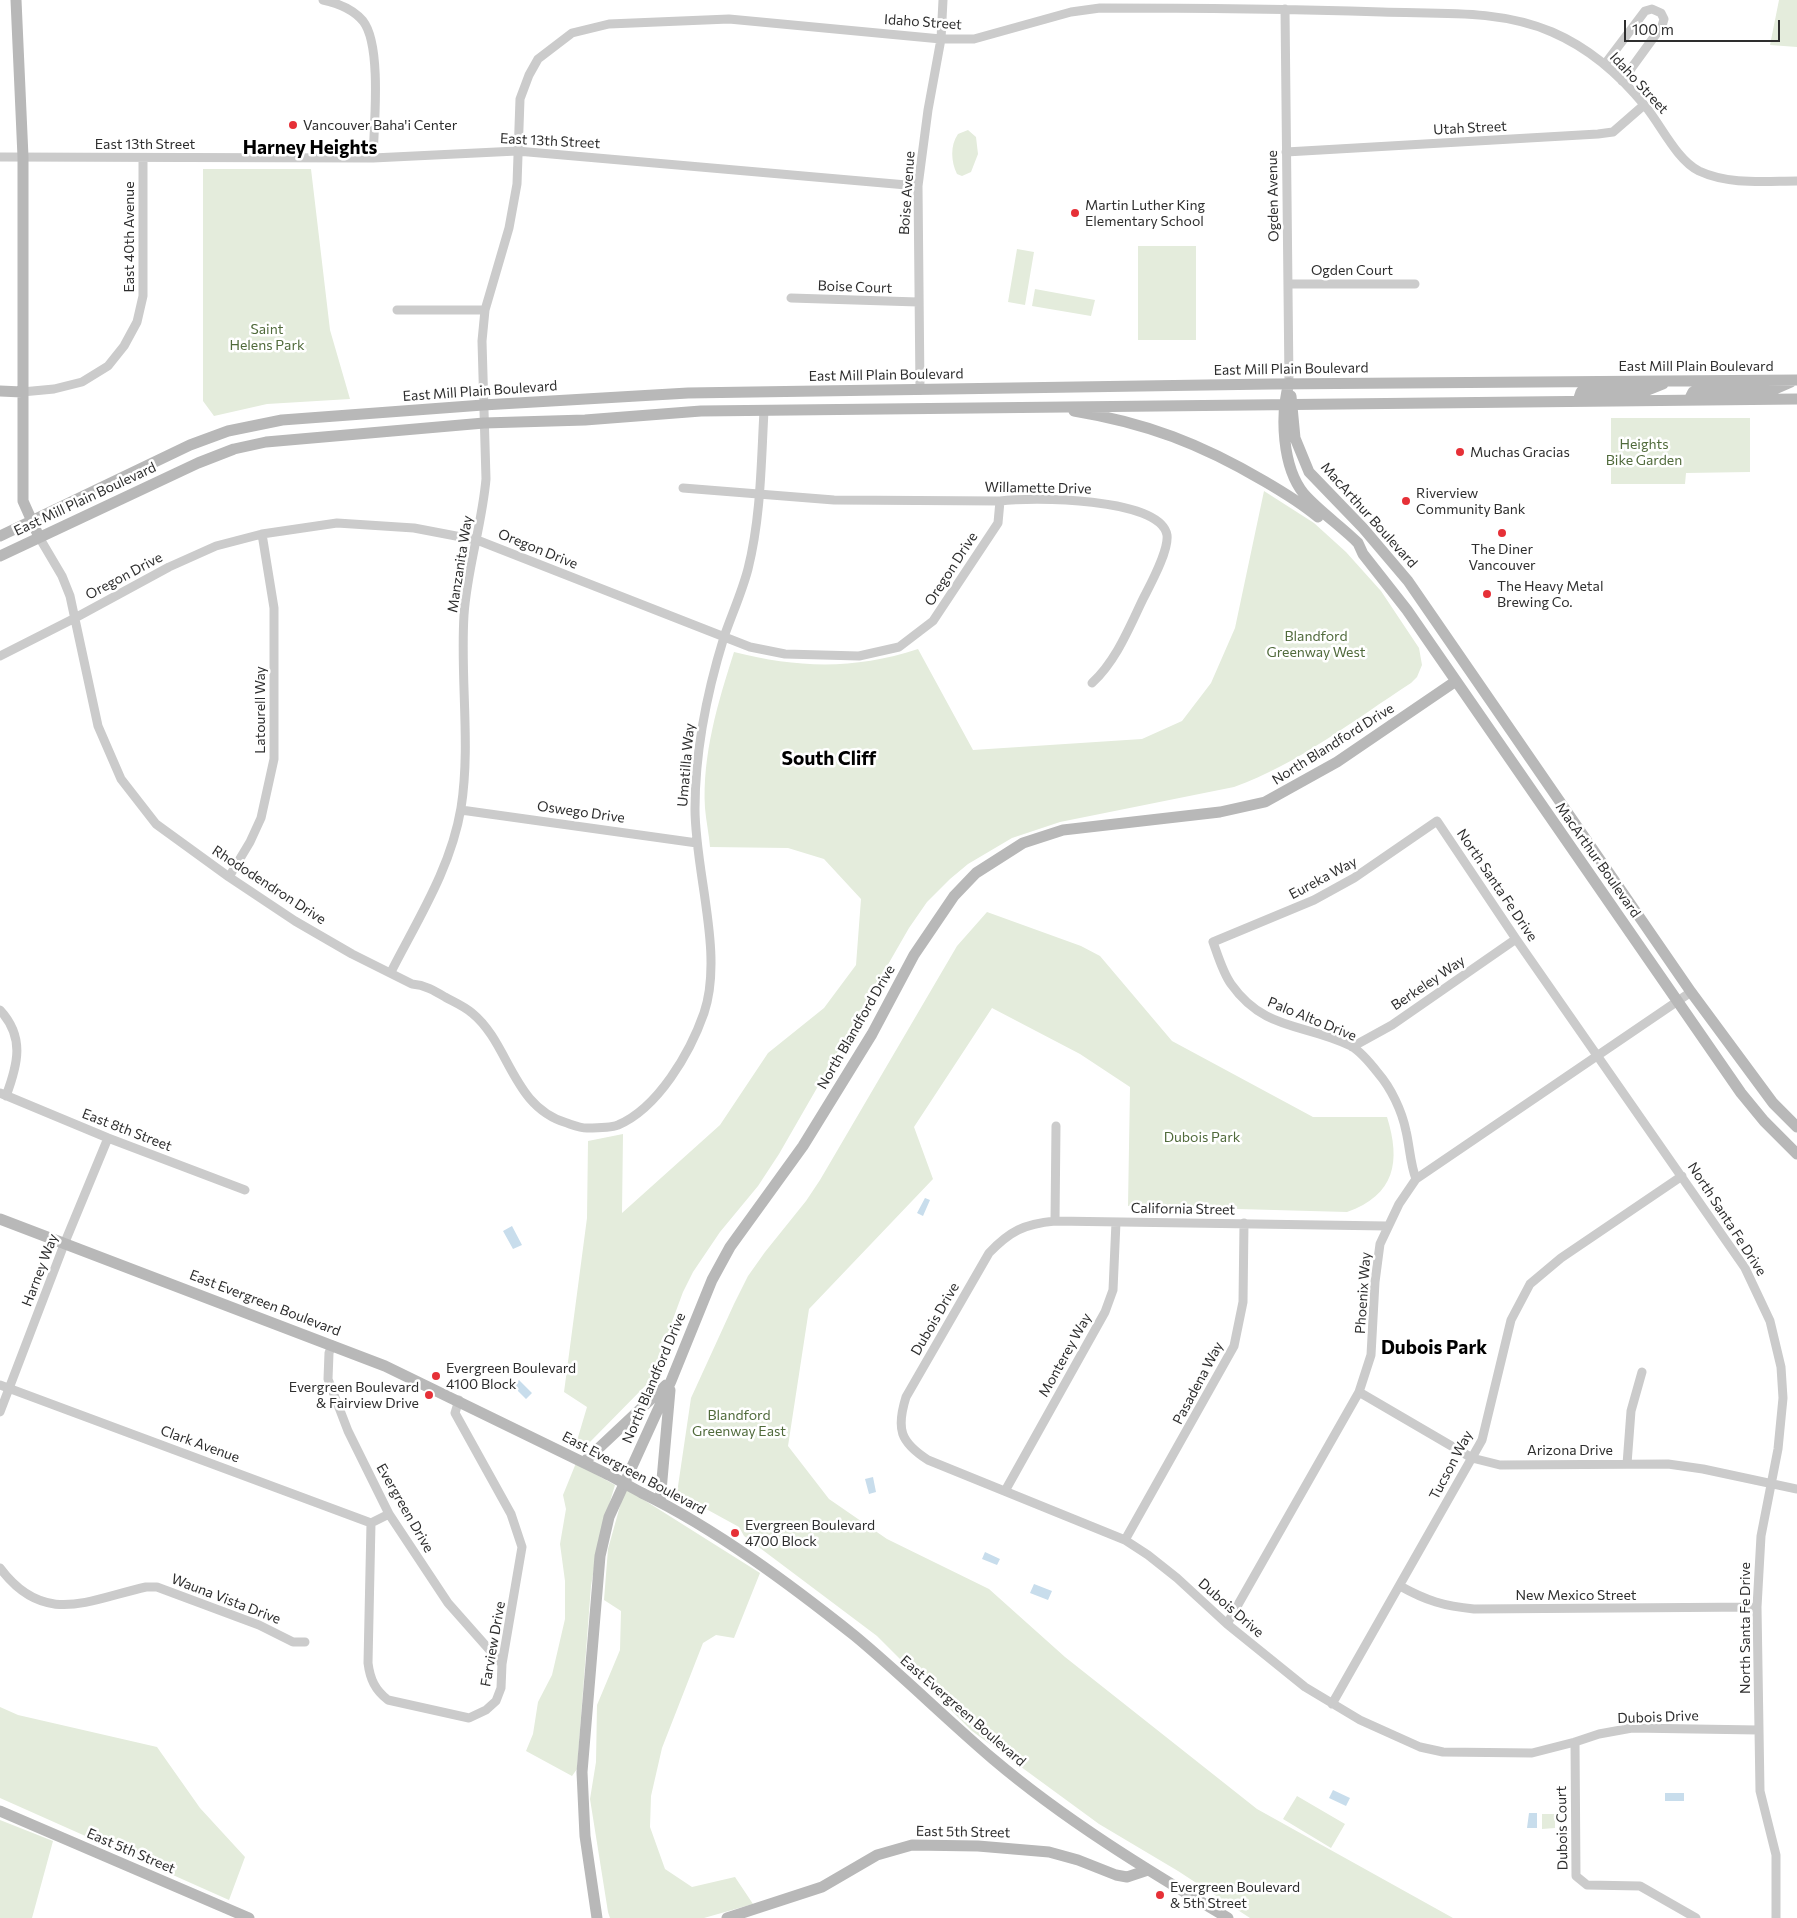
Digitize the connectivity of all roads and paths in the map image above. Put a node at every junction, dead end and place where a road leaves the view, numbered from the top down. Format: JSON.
{"nodes":[{"id":1,"x":16,"y":0,"type":"edge"},
{"id":2,"x":323,"y":0,"type":"edge"},
{"id":3,"x":943,"y":0,"type":"edge"},
{"id":4,"x":1285,"y":9,"type":"junction"},
{"id":5,"x":941,"y":39,"type":"junction"},
{"id":6,"x":1604,"y":64,"type":"junction"},
{"id":7,"x":1622,"y":81,"type":"junction"},
{"id":8,"x":1644,"y":105,"type":"junction"},
{"id":9,"x":518,"y":151,"type":"junction"},
{"id":10,"x":1286,"y":152,"type":"junction"},
{"id":11,"x":0,"y":157,"type":"edge"},
{"id":12,"x":23,"y":157,"type":"junction"},
{"id":13,"x":143,"y":158,"type":"junction"},
{"id":14,"x":373,"y":158,"type":"junction"},
{"id":15,"x":1797,"y":181,"type":"edge"},
{"id":16,"x":918,"y":186,"type":"junction"},
{"id":17,"x":1288,"y":284,"type":"junction"},
{"id":18,"x":1415,"y":284,"type":"dead end"},
{"id":19,"x":791,"y":298,"type":"dead end"},
{"id":20,"x":918,"y":302,"type":"junction"},
{"id":21,"x":397,"y":310,"type":"dead end"},
{"id":22,"x":485,"y":310,"type":"junction"},
{"id":23,"x":1796,"y":380,"type":"edge"},
{"id":24,"x":1669,"y":381,"type":"junction"},
{"id":25,"x":1289,"y":383,"type":"junction"},
{"id":26,"x":920,"y":390,"type":"junction"},
{"id":27,"x":0,"y":391,"type":"edge"},
{"id":28,"x":22,"y":392,"type":"junction"},
{"id":29,"x":1797,"y":399,"type":"edge"},
{"id":30,"x":1689,"y":400,"type":"junction"},
{"id":31,"x":1578,"y":401,"type":"junction"},
{"id":32,"x":1288,"y":403,"type":"junction"},
{"id":33,"x":483,"y":405,"type":"junction"},
{"id":34,"x":1040,"y":406,"type":"junction"},
{"id":35,"x":764,"y":410,"type":"junction"},
{"id":36,"x":484,"y":423,"type":"junction"},
{"id":37,"x":683,"y":488,"type":"dead end"},
{"id":38,"x":760,"y":496,"type":"junction"},
{"id":39,"x":1000,"y":501,"type":"junction"},
{"id":40,"x":30,"y":520,"type":"junction"},
{"id":41,"x":262,"y":534,"type":"junction"},
{"id":42,"x":0,"y":536,"type":"edge"},
{"id":43,"x":39,"y":537,"type":"junction"},
{"id":44,"x":477,"y":540,"type":"junction"},
{"id":45,"x":1363,"y":554,"type":"junction"},
{"id":46,"x":0,"y":556,"type":"edge"},
{"id":47,"x":75,"y":618,"type":"junction"},
{"id":48,"x":724,"y":638,"type":"junction"},
{"id":49,"x":0,"y":656,"type":"edge"},
{"id":50,"x":1456,"y":681,"type":"junction"},
{"id":51,"x":1092,"y":683,"type":"dead end"},
{"id":52,"x":461,"y":810,"type":"junction"},
{"id":53,"x":1437,"y":821,"type":"joint"},
{"id":54,"x":697,"y":843,"type":"junction"},
{"id":55,"x":229,"y":877,"type":"junction"},
{"id":56,"x":1516,"y":939,"type":"junction"},
{"id":57,"x":1213,"y":942,"type":"joint"},
{"id":58,"x":391,"y":972,"type":"junction"},
{"id":59,"x":1691,"y":992,"type":"junction"},
{"id":60,"x":1677,"y":1001,"type":"junction"},
{"id":61,"x":0,"y":1010,"type":"edge"},
{"id":62,"x":1352,"y":1047,"type":"junction"},
{"id":63,"x":1597,"y":1054,"type":"junction"},
{"id":64,"x":3,"y":1095,"type":"edge"},
{"id":65,"x":617,"y":1125,"type":"joint"},
{"id":66,"x":1056,"y":1126,"type":"dead end"},
{"id":67,"x":1797,"y":1127,"type":"edge"},
{"id":68,"x":108,"y":1138,"type":"junction"},
{"id":69,"x":1797,"y":1154,"type":"edge"},
{"id":70,"x":1682,"y":1176,"type":"junction"},
{"id":71,"x":1416,"y":1179,"type":"junction"},
{"id":72,"x":245,"y":1190,"type":"dead end"},
{"id":73,"x":0,"y":1219,"type":"edge"},
{"id":74,"x":1054,"y":1221,"type":"junction"},
{"id":75,"x":1116,"y":1222,"type":"junction"},
{"id":76,"x":1244,"y":1223,"type":"junction"},
{"id":77,"x":1386,"y":1226,"type":"junction"},
{"id":78,"x":65,"y":1242,"type":"junction"},
{"id":79,"x":989,"y":1253,"type":"joint"},
{"id":80,"x":332,"y":1345,"type":"junction"},
{"id":81,"x":1642,"y":1372,"type":"dead end"},
{"id":82,"x":671,"y":1381,"type":"junction"},
{"id":83,"x":0,"y":1384,"type":"edge"},
{"id":84,"x":9,"y":1388,"type":"junction"},
{"id":85,"x":1359,"y":1392,"type":"junction"},
{"id":86,"x":459,"y":1400,"type":"junction"},
{"id":87,"x":0,"y":1412,"type":"edge"},
{"id":88,"x":1472,"y":1458,"type":"junction"},
{"id":89,"x":584,"y":1462,"type":"junction"},
{"id":90,"x":1627,"y":1464,"type":"junction"},
{"id":91,"x":1772,"y":1483,"type":"junction"},
{"id":92,"x":1797,"y":1489,"type":"edge"},
{"id":93,"x":1005,"y":1491,"type":"junction"},
{"id":94,"x":660,"y":1502,"type":"junction"},
{"id":95,"x":389,"y":1514,"type":"junction"},
{"id":96,"x":371,"y":1523,"type":"junction"},
{"id":97,"x":1125,"y":1540,"type":"junction"},
{"id":98,"x":0,"y":1568,"type":"edge"},
{"id":99,"x":1400,"y":1586,"type":"junction"},
{"id":100,"x":1757,"y":1607,"type":"junction"},
{"id":101,"x":1227,"y":1624,"type":"junction"},
{"id":102,"x":305,"y":1642,"type":"dead end"},
{"id":103,"x":502,"y":1664,"type":"junction"},
{"id":104,"x":1332,"y":1704,"type":"junction"},
{"id":105,"x":1758,"y":1730,"type":"junction"},
{"id":106,"x":1575,"y":1742,"type":"junction"},
{"id":107,"x":0,"y":1811,"type":"edge"},
{"id":108,"x":1148,"y":1870,"type":"junction"},
{"id":109,"x":250,"y":1918,"type":"edge"},
{"id":110,"x":597,"y":1918,"type":"edge"},
{"id":111,"x":727,"y":1918,"type":"edge"},
{"id":112,"x":1228,"y":1918,"type":"edge"},
{"id":113,"x":1696,"y":1918,"type":"edge"},
{"id":114,"x":1776,"y":1918,"type":"edge"}],
"edges":[{"from":1,"to":12,"type":"street"},
{"from":2,"to":14,"type":"street"},
{"from":3,"to":5,"type":"street","name":"Boise Avenue"},
{"from":4,"to":5,"type":"street","name":"Idaho Street"},
{"from":4,"to":6,"type":"street","name":"Idaho Street"},
{"from":4,"to":10,"type":"street","name":"Ogden Avenue"},
{"from":5,"to":9,"type":"street","name":"Idaho Street"},
{"from":5,"to":16,"type":"street","name":"Boise Avenue"},
{"from":6,"to":7,"type":"street","name":"Idaho Street"},
{"from":6,"to":7,"type":"street"},
{"from":7,"to":8,"type":"street","name":"Idaho Street"},
{"from":8,"to":10,"type":"street","name":"Utah Street"},
{"from":8,"to":15,"type":"street","name":"Idaho Street"},
{"from":9,"to":14,"type":"street","name":"East 13th Street"},
{"from":9,"to":16,"type":"street","name":"East 13th Street"},
{"from":9,"to":22,"type":"street","name":"Manzanita Way"},
{"from":10,"to":17,"type":"street","name":"Ogden Avenue"},
{"from":11,"to":12,"type":"street","name":"East 13th Street"},
{"from":12,"to":13,"type":"street","name":"East 13th Street"},
{"from":12,"to":28,"type":"street"},
{"from":13,"to":14,"type":"street","name":"East 13th Street"},
{"from":13,"to":28,"type":"street","name":"East 40th Avenue"},
{"from":16,"to":20,"type":"street","name":"Boise Avenue"},
{"from":17,"to":18,"type":"street","name":"Ogden Court"},
{"from":17,"to":25,"type":"street","name":"Ogden Avenue"},
{"from":19,"to":20,"type":"street","name":"Boise Court"},
{"from":20,"to":26,"type":"street","name":"Boise Avenue"},
{"from":21,"to":22,"type":"street"},
{"from":22,"to":33,"type":"street","name":"Manzanita Way"},
{"from":23,"to":24,"type":"street","name":"East Mill Plain Boulevard"},
{"from":23,"to":30,"type":"street"},
{"from":24,"to":25,"type":"street","name":"East Mill Plain Boulevard"},
{"from":24,"to":31,"type":"street"},
{"from":25,"to":26,"type":"street","name":"East Mill Plain Boulevard"},
{"from":25,"to":32,"type":"street","name":"MacArthur Boulevard"},
{"from":26,"to":33,"type":"street","name":"East Mill Plain Boulevard"},
{"from":27,"to":28,"type":"street"},
{"from":28,"to":40,"type":"street"},
{"from":29,"to":30,"type":"street","name":"East Mill Plain Boulevard"},
{"from":30,"to":31,"type":"street","name":"East Mill Plain Boulevard"},
{"from":31,"to":32,"type":"street","name":"East Mill Plain Boulevard"},
{"from":32,"to":34,"type":"street","name":"East Mill Plain Boulevard"},
{"from":32,"to":45,"type":"street","name":"MacArthur Boulevard"},
{"from":32,"to":59,"type":"street","name":"MacArthur Boulevard"},
{"from":33,"to":36,"type":"street","name":"Manzanita Way"},
{"from":33,"to":40,"type":"street","name":"East Mill Plain Boulevard"},
{"from":34,"to":35,"type":"street","name":"East Mill Plain Boulevard"},
{"from":34,"to":45,"type":"street"},
{"from":35,"to":36,"type":"street","name":"East Mill Plain Boulevard"},
{"from":35,"to":38,"type":"street","name":"Umatilla Way"},
{"from":36,"to":43,"type":"street","name":"East Mill Plain Boulevard"},
{"from":36,"to":44,"type":"street","name":"Manzanita Way"},
{"from":37,"to":38,"type":"street","name":"Willamette Drive"},
{"from":38,"to":39,"type":"street","name":"Willamette Drive"},
{"from":38,"to":48,"type":"street","name":"Umatilla Way"},
{"from":39,"to":48,"type":"street","name":"Oregon Drive"},
{"from":39,"to":51,"type":"street","name":"Willamette Drive"},
{"from":40,"to":42,"type":"street","name":"East Mill Plain Boulevard"},
{"from":40,"to":43,"type":"street"},
{"from":41,"to":44,"type":"street","name":"Oregon Drive"},
{"from":41,"to":47,"type":"street","name":"Oregon Drive"},
{"from":41,"to":55,"type":"street","name":"Latourell Way"},
{"from":43,"to":46,"type":"street","name":"East Mill Plain Boulevard"},
{"from":43,"to":47,"type":"street","name":"Rhododendron Drive"},
{"from":44,"to":48,"type":"street","name":"Oregon Drive"},
{"from":44,"to":52,"type":"street","name":"Manzanita Way"},
{"from":45,"to":50,"type":"street","name":"MacArthur Boulevard"},
{"from":47,"to":49,"type":"street","name":"Oregon Drive"},
{"from":47,"to":55,"type":"street","name":"Rhododendron Drive"},
{"from":48,"to":54,"type":"street","name":"Umatilla Way"},
{"from":50,"to":60,"type":"street","name":"MacArthur Boulevard"},
{"from":50,"to":82,"type":"street","name":"North Blandford Drive"},
{"from":52,"to":54,"type":"street","name":"Oswego Drive"},
{"from":52,"to":58,"type":"street","name":"Manzanita Way"},
{"from":53,"to":56,"type":"street","name":"North Santa Fe Drive"},
{"from":53,"to":57,"type":"street","name":"Eureka Way"},
{"from":54,"to":65,"type":"street","name":"Umatilla Way"},
{"from":55,"to":58,"type":"street","name":"Rhododendron Drive"},
{"from":56,"to":62,"type":"street","name":"Berkeley Way"},
{"from":56,"to":63,"type":"street","name":"North Santa Fe Drive"},
{"from":57,"to":62,"type":"street","name":"Palo Alto Drive"},
{"from":58,"to":65,"type":"street","name":"Rhododendron Drive"},
{"from":59,"to":60,"type":"street","name":"Phoenix Way"},
{"from":59,"to":67,"type":"street","name":"MacArthur Boulevard"},
{"from":60,"to":63,"type":"street","name":"Phoenix Way"},
{"from":60,"to":69,"type":"street","name":"MacArthur Boulevard"},
{"from":61,"to":64,"type":"street"},
{"from":62,"to":71,"type":"street","name":"Palo Alto Drive"},
{"from":63,"to":70,"type":"street","name":"North Santa Fe Drive"},
{"from":63,"to":71,"type":"street","name":"Phoenix Way"},
{"from":64,"to":68,"type":"street","name":"East 8th Street"},
{"from":66,"to":74,"type":"street"},
{"from":68,"to":72,"type":"street","name":"East 8th Street"},
{"from":68,"to":78,"type":"street","name":"Harney Way"},
{"from":70,"to":88,"type":"street","name":"Tucson Way"},
{"from":70,"to":91,"type":"street","name":"North Santa Fe Drive"},
{"from":71,"to":77,"type":"street","name":"Phoenix Way"},
{"from":73,"to":78,"type":"street","name":"East Evergreen Boulevard"},
{"from":74,"to":75,"type":"street","name":"California Street"},
{"from":74,"to":79,"type":"street","name":"California Street"},
{"from":75,"to":76,"type":"street","name":"California Street"},
{"from":75,"to":93,"type":"street","name":"Monterey Way"},
{"from":76,"to":77,"type":"street","name":"California Street"},
{"from":76,"to":97,"type":"street","name":"Pasadena Way"},
{"from":77,"to":85,"type":"street","name":"Phoenix Way"},
{"from":78,"to":80,"type":"street","name":"East Evergreen Boulevard"},
{"from":78,"to":84,"type":"street","name":"Harney Way"},
{"from":79,"to":93,"type":"street","name":"Dubois Drive"},
{"from":80,"to":86,"type":"street","name":"East Evergreen Boulevard"},
{"from":80,"to":95,"type":"street","name":"Evergreen Drive"},
{"from":81,"to":90,"type":"street"},
{"from":82,"to":89,"type":"street"},
{"from":82,"to":94,"type":"street"},
{"from":82,"to":110,"type":"street","name":"North Blandford Drive"},
{"from":83,"to":84,"type":"street","name":"Clark Avenue"},
{"from":84,"to":87,"type":"street","name":"Harney Way"},
{"from":84,"to":96,"type":"street","name":"Clark Avenue"},
{"from":85,"to":88,"type":"street","name":"Arizona Drive"},
{"from":85,"to":101,"type":"street","name":"Phoenix Way"},
{"from":86,"to":89,"type":"street","name":"East Evergreen Boulevard"},
{"from":86,"to":103,"type":"street","name":"Farview Drive"},
{"from":88,"to":90,"type":"street","name":"Arizona Drive"},
{"from":88,"to":99,"type":"street","name":"Tucson Way"},
{"from":89,"to":94,"type":"street","name":"East Evergreen Boulevard","bridge":true},
{"from":90,"to":91,"type":"street","name":"Arizona Drive"},
{"from":91,"to":92,"type":"street","name":"Arizona Drive"},
{"from":91,"to":100,"type":"street","name":"North Santa Fe Drive"},
{"from":93,"to":97,"type":"street","name":"Dubois Drive"},
{"from":94,"to":108,"type":"street","name":"East Evergreen Boulevard"},
{"from":95,"to":96,"type":"street"},
{"from":95,"to":103,"type":"street","name":"Evergreen Drive"},
{"from":96,"to":103,"type":"street","name":"Farview Drive"},
{"from":97,"to":101,"type":"street","name":"Dubois Drive"},
{"from":98,"to":102,"type":"street","name":"Wauna Vista Drive"},
{"from":99,"to":100,"type":"street","name":"New Mexico Street"},
{"from":99,"to":104,"type":"street","name":"Tucson Way"},
{"from":100,"to":105,"type":"street","name":"North Santa Fe Drive"},
{"from":101,"to":104,"type":"street","name":"Dubois Drive"},
{"from":104,"to":106,"type":"street","name":"Dubois Drive"},
{"from":105,"to":106,"type":"street","name":"Dubois Drive"},
{"from":105,"to":114,"type":"street","name":"North Santa Fe Drive"},
{"from":106,"to":113,"type":"street","name":"Dubois Court"},
{"from":107,"to":109,"type":"street","name":"East 5th Street"},
{"from":108,"to":111,"type":"street","name":"East 5th Street"},
{"from":108,"to":112,"type":"street","name":"East Evergreen Boulevard"}]}
